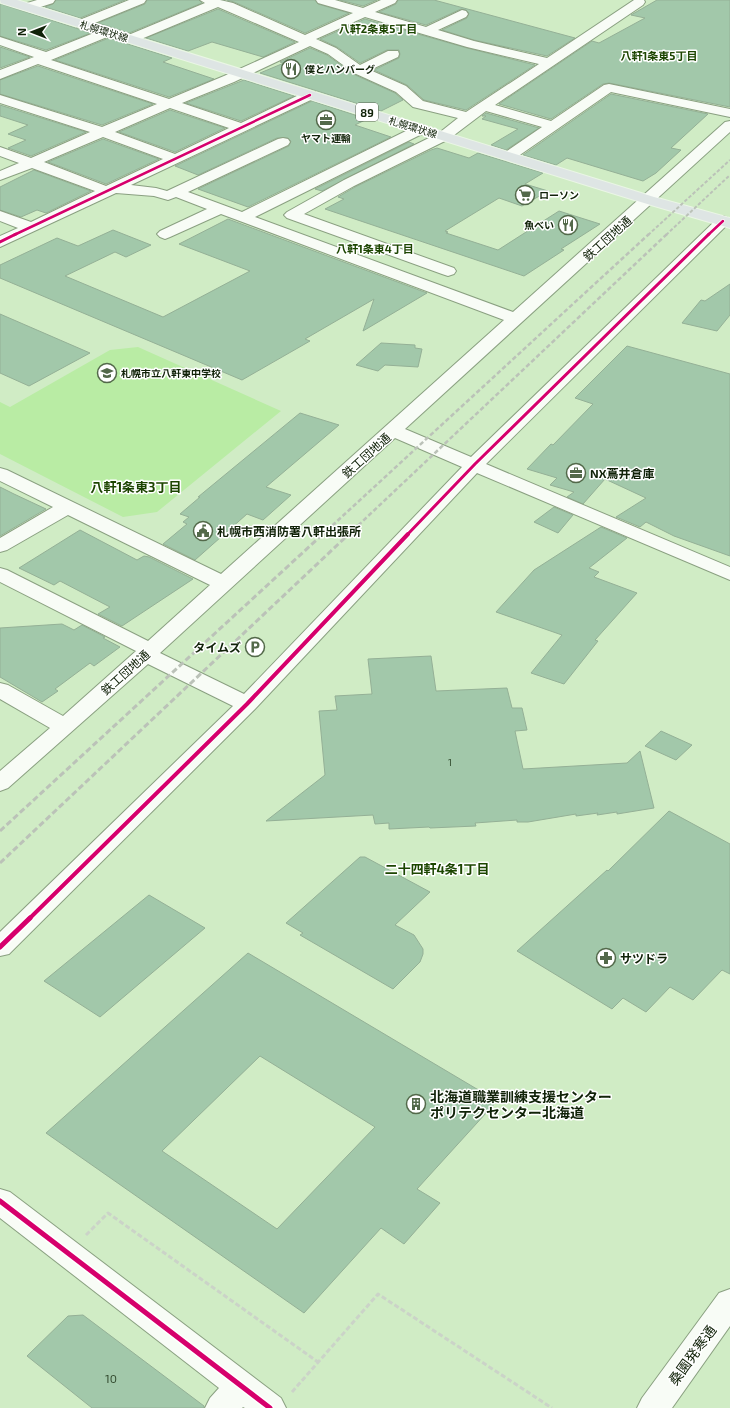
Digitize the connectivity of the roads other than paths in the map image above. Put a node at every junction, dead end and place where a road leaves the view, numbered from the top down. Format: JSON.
{"nodes":[{"id":1,"x":5,"y":0,"type":"edge"},
{"id":2,"x":49,"y":0,"type":"edge"},
{"id":3,"x":140,"y":0,"type":"edge"},
{"id":4,"x":322,"y":0,"type":"edge"},
{"id":5,"x":392,"y":0,"type":"edge"},
{"id":6,"x":630,"y":0,"type":"edge"},
{"id":7,"x":211,"y":1,"type":"edge"},
{"id":8,"x":28,"y":7,"type":"junction"},
{"id":9,"x":366,"y":12,"type":"junction"},
{"id":10,"x":462,"y":14,"type":"dead end"},
{"id":11,"x":81,"y":24,"type":"junction"},
{"id":12,"x":427,"y":31,"type":"junction"},
{"id":13,"x":108,"y":32,"type":"junction"},
{"id":14,"x":130,"y":39,"type":"junction"},
{"id":15,"x":306,"y":41,"type":"junction"},
{"id":16,"x":2,"y":43,"type":"edge"},
{"id":17,"x":392,"y":54,"type":"dead end"},
{"id":18,"x":42,"y":58,"type":"junction"},
{"id":19,"x":549,"y":62,"type":"junction"},
{"id":20,"x":359,"y":70,"type":"junction"},
{"id":21,"x":240,"y":73,"type":"junction"},
{"id":22,"x":0,"y":75,"type":"edge"},
{"id":23,"x":310,"y":95,"type":"junction"},
{"id":24,"x":0,"y":99,"type":"edge"},
{"id":25,"x":169,"y":104,"type":"junction"},
{"id":26,"x":484,"y":106,"type":"junction"},
{"id":27,"x":730,"y":113,"type":"edge"},
{"id":28,"x":468,"y":117,"type":"junction"},
{"id":29,"x":554,"y":126,"type":"junction"},
{"id":30,"x":730,"y":126,"type":"edge"},
{"id":31,"x":243,"y":128,"type":"junction"},
{"id":32,"x":421,"y":129,"type":"junction"},
{"id":33,"x":103,"y":132,"type":"junction"},
{"id":34,"x":444,"y":136,"type":"junction"},
{"id":35,"x":282,"y":142,"type":"dead end"},
{"id":36,"x":0,"y":151,"type":"edge"},
{"id":37,"x":509,"y":156,"type":"junction"},
{"id":38,"x":176,"y":159,"type":"junction"},
{"id":39,"x":33,"y":162,"type":"junction"},
{"id":40,"x":0,"y":176,"type":"edge"},
{"id":41,"x":110,"y":189,"type":"junction"},
{"id":42,"x":175,"y":192,"type":"junction"},
{"id":43,"x":649,"y":200,"type":"junction"},
{"id":44,"x":220,"y":209,"type":"junction"},
{"id":45,"x":0,"y":216,"type":"edge"},
{"id":46,"x":243,"y":218,"type":"junction"},
{"id":47,"x":727,"y":222,"type":"edge"},
{"id":48,"x":31,"y":228,"type":"junction"},
{"id":49,"x":165,"y":234,"type":"dead end"},
{"id":50,"x":0,"y":242,"type":"edge"},
{"id":51,"x":448,"y":271,"type":"dead end"},
{"id":52,"x":516,"y":319,"type":"junction"},
{"id":53,"x":393,"y":431,"type":"junction"},
{"id":54,"x":475,"y":464,"type":"junction"},
{"id":55,"x":0,"y":474,"type":"edge"},
{"id":56,"x":67,"y":507,"type":"junction"},
{"id":57,"x":0,"y":546,"type":"edge"},
{"id":58,"x":0,"y":574,"type":"edge"},
{"id":59,"x":730,"y":574,"type":"edge"},
{"id":60,"x":223,"y":583,"type":"junction"},
{"id":61,"x":147,"y":652,"type":"junction"},
{"id":62,"x":0,"y":690,"type":"edge"},
{"id":63,"x":247,"y":704,"type":"junction"},
{"id":64,"x":65,"y":728,"type":"junction"},
{"id":65,"x":0,"y":783,"type":"edge"},
{"id":66,"x":0,"y":947,"type":"edge"},
{"id":67,"x":0,"y":1201,"type":"edge"},
{"id":68,"x":730,"y":1302,"type":"edge"},
{"id":69,"x":231,"y":1397,"type":"edge"},
{"id":70,"x":281,"y":1400,"type":"edge"},
{"id":71,"x":653,"y":1408,"type":"edge"}],
"edges":[{"from":1,"to":8,"type":"main road","name":"札幌環状線","number":"89"},
{"from":2,"to":8,"type":"street"},
{"from":3,"to":11,"type":"street"},
{"from":4,"to":9,"type":"street"},
{"from":5,"to":9,"type":"street"},
{"from":6,"to":19,"type":"street"},
{"from":7,"to":14,"type":"street"},
{"from":7,"to":15,"type":"street"},
{"from":8,"to":11,"type":"main road","name":"札幌環状線","number":"89"},
{"from":9,"to":12,"type":"street"},
{"from":9,"to":15,"type":"street"},
{"from":10,"to":12,"type":"street"},
{"from":11,"to":13,"type":"main road","name":"札幌環状線","number":"89"},
{"from":12,"to":19,"type":"street"},
{"from":13,"to":14,"type":"main road","name":"札幌環状線","number":"89"},
{"from":13,"to":18,"type":"street"},
{"from":14,"to":21,"type":"main road","name":"札幌環状線","number":"89"},
{"from":15,"to":20,"type":"street"},
{"from":15,"to":21,"type":"street"},
{"from":16,"to":18,"type":"street"},
{"from":17,"to":20,"type":"street"},
{"from":18,"to":22,"type":"street"},
{"from":18,"to":25,"type":"street"},
{"from":19,"to":26,"type":"street"},
{"from":20,"to":28,"type":"street"},
{"from":21,"to":23,"type":"main road","name":"札幌環状線","number":"89"},
{"from":21,"to":25,"type":"street"},
{"from":23,"to":31,"type":"street"},
{"from":23,"to":32,"type":"main road","name":"札幌環状線","number":"89"},
{"from":24,"to":33,"type":"street"},
{"from":25,"to":31,"type":"street"},
{"from":25,"to":33,"type":"street"},
{"from":26,"to":28,"type":"street"},
{"from":26,"to":29,"type":"street"},
{"from":27,"to":29,"type":"street"},
{"from":28,"to":34,"type":"street"},
{"from":29,"to":37,"type":"street"},
{"from":30,"to":43,"type":"street","name":"鉄工団地通"},
{"from":31,"to":38,"type":"street"},
{"from":32,"to":34,"type":"main road","name":"札幌環状線","number":"89"},
{"from":32,"to":46,"type":"street"},
{"from":33,"to":38,"type":"street"},
{"from":33,"to":39,"type":"street"},
{"from":34,"to":37,"type":"main road","name":"札幌環状線","number":"89"},
{"from":34,"to":51,"type":"street"},
{"from":35,"to":42,"type":"street"},
{"from":36,"to":39,"type":"street"},
{"from":37,"to":43,"type":"main road","name":"札幌環状線","number":"89"},
{"from":38,"to":41,"type":"street"},
{"from":39,"to":40,"type":"street"},
{"from":39,"to":41,"type":"street"},
{"from":41,"to":42,"type":"street"},
{"from":41,"to":48,"type":"street"},
{"from":42,"to":44,"type":"street"},
{"from":43,"to":47,"type":"main road","name":"札幌環状線","number":"89"},
{"from":43,"to":52,"type":"street","name":"鉄工団地通"},
{"from":44,"to":46,"type":"street"},
{"from":44,"to":49,"type":"street"},
{"from":45,"to":48,"type":"street"},
{"from":46,"to":52,"type":"street"},
{"from":47,"to":54,"type":"street"},
{"from":48,"to":50,"type":"street"},
{"from":52,"to":53,"type":"street","name":"鉄工団地通"},
{"from":53,"to":54,"type":"street"},
{"from":53,"to":60,"type":"street","name":"鉄工団地通"},
{"from":54,"to":59,"type":"street"},
{"from":54,"to":63,"type":"street"},
{"from":55,"to":56,"type":"street"},
{"from":56,"to":57,"type":"street"},
{"from":56,"to":60,"type":"street"},
{"from":58,"to":61,"type":"street"},
{"from":60,"to":61,"type":"street","name":"鉄工団地通"},
{"from":61,"to":63,"type":"street"},
{"from":61,"to":64,"type":"street","name":"鉄工団地通"},
{"from":62,"to":64,"type":"street"},
{"from":63,"to":66,"type":"street"},
{"from":64,"to":65,"type":"street","name":"鉄工団地通"},
{"from":67,"to":69,"type":"street"},
{"from":68,"to":71,"type":"street","name":"桑園発寒通"},
{"from":69,"to":70,"type":"street"}]}
